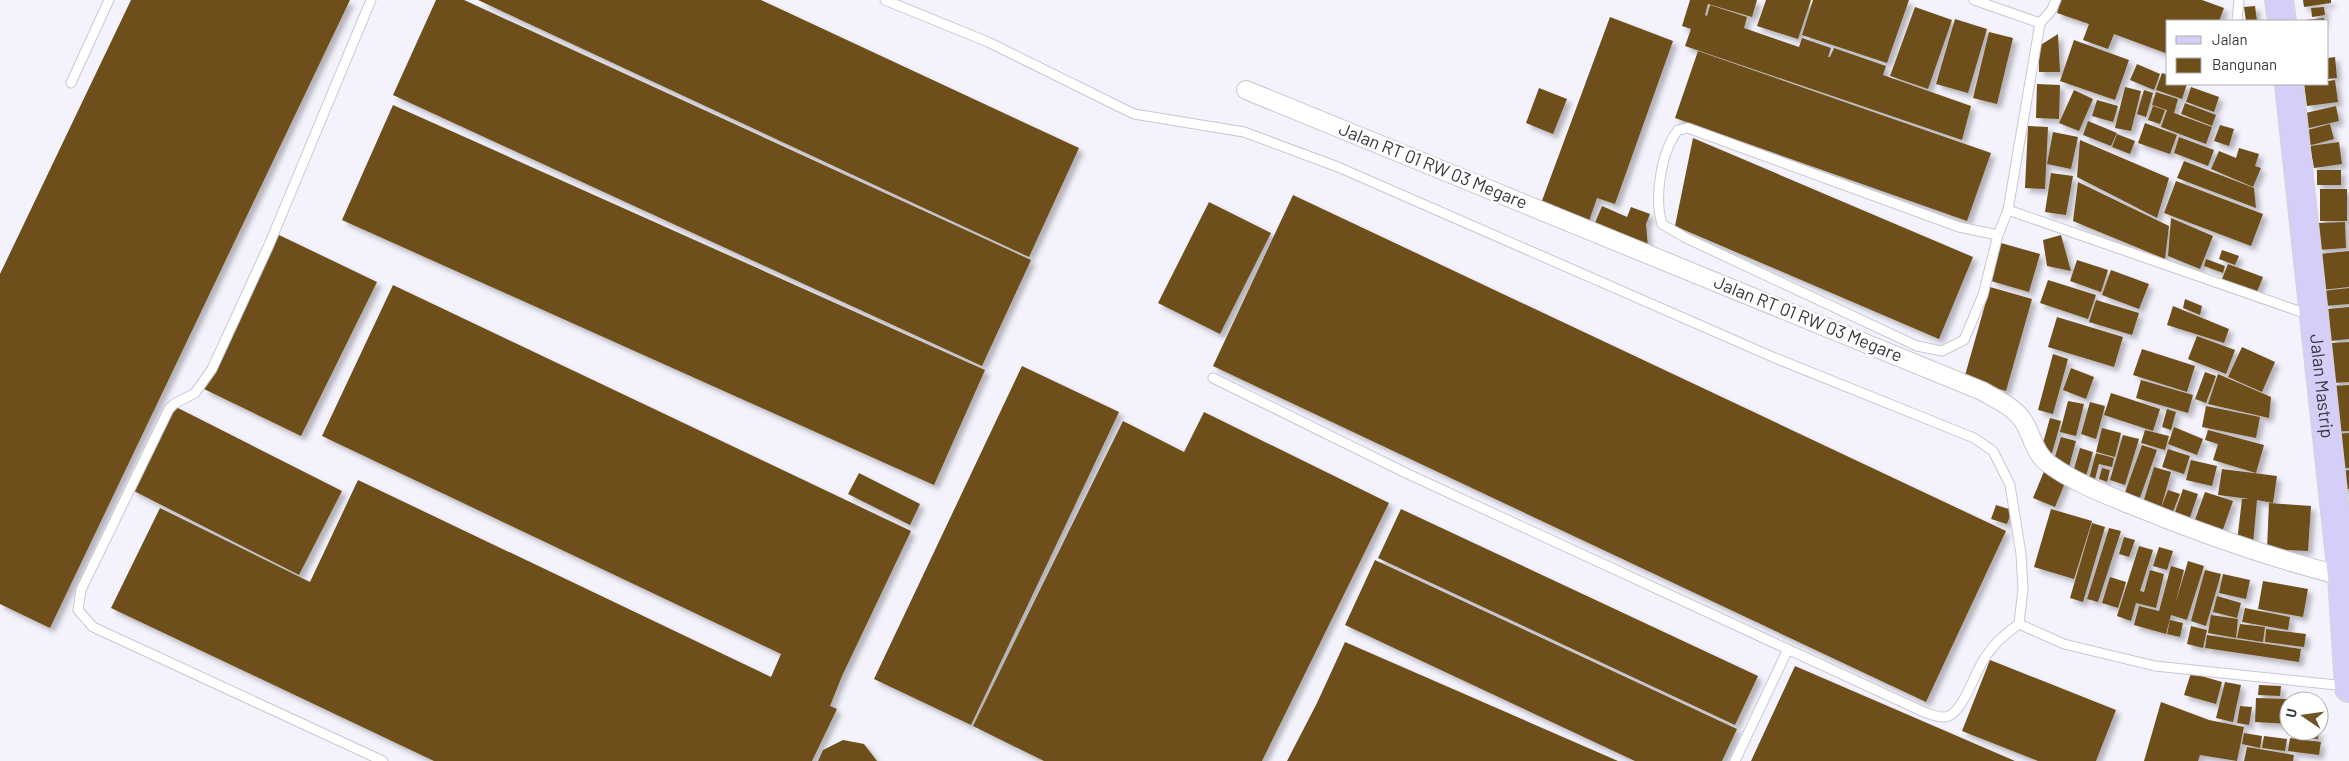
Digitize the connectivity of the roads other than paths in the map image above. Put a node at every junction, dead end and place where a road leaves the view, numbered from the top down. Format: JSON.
{"nodes":[{"id":1,"x":109,"y":0,"type":"edge"},
{"id":2,"x":371,"y":0,"type":"edge"},
{"id":3,"x":885,"y":0,"type":"edge"},
{"id":4,"x":1974,"y":0,"type":"edge"},
{"id":5,"x":2056,"y":0,"type":"edge"},
{"id":6,"x":2238,"y":0,"type":"edge"},
{"id":7,"x":2280,"y":0,"type":"edge"},
{"id":8,"x":2237,"y":20,"type":"edge"},
{"id":9,"x":2282,"y":20,"type":"edge"},
{"id":10,"x":2040,"y":23,"type":"junction"},
{"id":11,"x":71,"y":84,"type":"dead end"},
{"id":12,"x":2289,"y":85,"type":"edge"},
{"id":13,"x":1246,"y":90,"type":"dead end"},
{"id":14,"x":2008,"y":210,"type":"junction"},
{"id":15,"x":1998,"y":235,"type":"junction"},
{"id":16,"x":2316,"y":317,"type":"junction"},
{"id":17,"x":1213,"y":378,"type":"dead end"},
{"id":18,"x":2342,"y":576,"type":"junction"},
{"id":19,"x":2019,"y":624,"type":"junction"},
{"id":20,"x":1788,"y":649,"type":"junction"},
{"id":21,"x":2349,"y":688,"type":"edge"},
{"id":22,"x":383,"y":761,"type":"edge"},
{"id":23,"x":1735,"y":761,"type":"edge"}],
"edges":[{"from":1,"to":11,"type":"lane"},
{"from":2,"to":22,"type":"lane"},
{"from":3,"to":19,"type":"lane"},
{"from":4,"to":10,"type":"lane"},
{"from":5,"to":10,"type":"lane"},
{"from":6,"to":8,"type":"lane"},
{"from":7,"to":9,"type":"main road"},
{"from":10,"to":14,"type":"lane"},
{"from":12,"to":16,"type":"main road","name":"Jalan Mastrip"},
{"from":13,"to":18,"type":"street","name":"Jalan RT 01 RW 03 Megare"},
{"from":14,"to":15,"type":"lane"},
{"from":14,"to":16,"type":"lane"},
{"from":15,"to":15,"type":"lane"},
{"from":16,"to":18,"type":"main road","name":"Jalan Mastrip"},
{"from":17,"to":20,"type":"lane"},
{"from":18,"to":21,"type":"main road","name":"Jalan Mastrip"},
{"from":19,"to":20,"type":"lane"},
{"from":19,"to":21,"type":"lane"},
{"from":20,"to":23,"type":"lane"}]}
